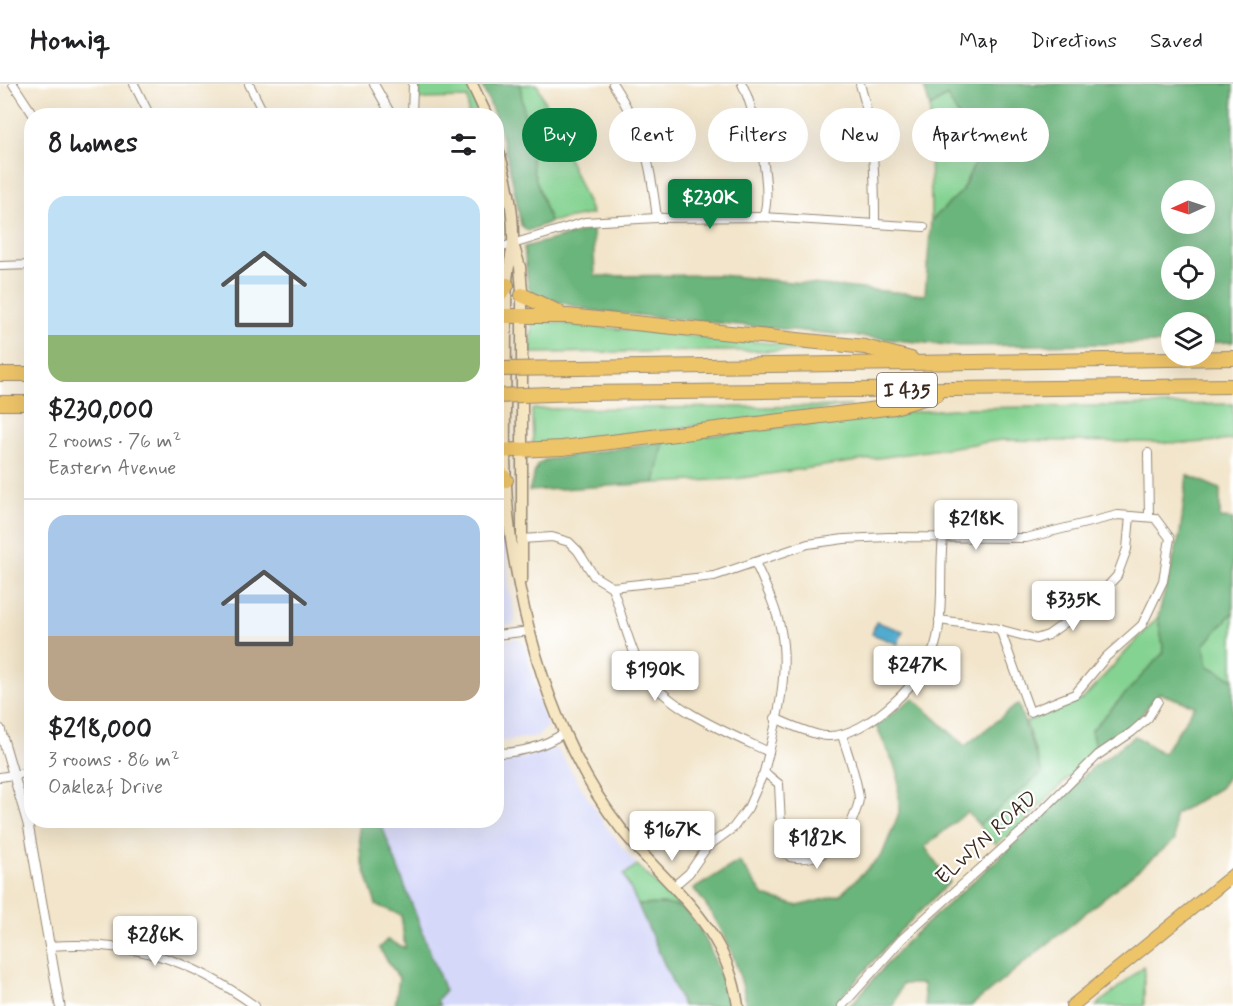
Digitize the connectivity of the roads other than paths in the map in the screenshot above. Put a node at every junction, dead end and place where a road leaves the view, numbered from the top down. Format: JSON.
{"nodes":[{"id":1,"x":13,"y":84,"type":"edge"},
{"id":2,"x":134,"y":84,"type":"edge"},
{"id":3,"x":249,"y":84,"type":"edge"},
{"id":4,"x":374,"y":84,"type":"edge"},
{"id":5,"x":412,"y":84,"type":"edge"},
{"id":6,"x":472,"y":84,"type":"edge"},
{"id":7,"x":613,"y":84,"type":"edge"},
{"id":8,"x":742,"y":84,"type":"edge"},
{"id":9,"x":860,"y":84,"type":"edge"},
{"id":10,"x":29,"y":108,"type":"edge"},
{"id":11,"x":146,"y":108,"type":"edge"},
{"id":12,"x":261,"y":108,"type":"edge"},
{"id":13,"x":388,"y":108,"type":"edge"},
{"id":14,"x":412,"y":108,"type":"edge"},
{"id":15,"x":483,"y":108,"type":"edge"},
{"id":16,"x":504,"y":179,"type":"edge"},
{"id":17,"x":763,"y":217,"type":"junction"},
{"id":18,"x":657,"y":218,"type":"junction"},
{"id":19,"x":875,"y":223,"type":"junction"},
{"id":20,"x":924,"y":227,"type":"dead end"},
{"id":21,"x":513,"y":244,"type":"junction"},
{"id":22,"x":504,"y":247,"type":"edge"},
{"id":23,"x":24,"y":265,"type":"edge"},
{"id":24,"x":0,"y":266,"type":"edge"},
{"id":25,"x":507,"y":285,"type":"junction"},
{"id":26,"x":504,"y":289,"type":"edge"},
{"id":27,"x":522,"y":295,"type":"junction"},
{"id":28,"x":504,"y":300,"type":"edge"},
{"id":29,"x":504,"y":316,"type":"edge"},
{"id":30,"x":523,"y":316,"type":"junction"},
{"id":31,"x":568,"y":316,"type":"junction"},
{"id":32,"x":1233,"y":358,"type":"edge"},
{"id":33,"x":928,"y":363,"type":"junction"},
{"id":34,"x":504,"y":369,"type":"edge"},
{"id":35,"x":24,"y":373,"type":"edge"},
{"id":36,"x":0,"y":374,"type":"edge"},
{"id":37,"x":1233,"y":386,"type":"edge"},
{"id":38,"x":951,"y":389,"type":"junction"},
{"id":39,"x":504,"y":396,"type":"edge"},
{"id":40,"x":0,"y":403,"type":"edge"},
{"id":41,"x":24,"y":403,"type":"edge"},
{"id":42,"x":504,"y":451,"type":"edge"},
{"id":43,"x":523,"y":451,"type":"junction"},
{"id":44,"x":1148,"y":453,"type":"dead end"},
{"id":45,"x":504,"y":466,"type":"edge"},
{"id":46,"x":504,"y":477,"type":"edge"},
{"id":47,"x":507,"y":480,"type":"junction"},
{"id":48,"x":1130,"y":516,"type":"junction"},
{"id":49,"x":1149,"y":516,"type":"junction"},
{"id":50,"x":943,"y":538,"type":"junction"},
{"id":51,"x":522,"y":539,"type":"junction"},
{"id":52,"x":755,"y":562,"type":"junction"},
{"id":53,"x":612,"y":587,"type":"junction"},
{"id":54,"x":522,"y":590,"type":"junction"},
{"id":55,"x":939,"y":620,"type":"junction"},
{"id":56,"x":1000,"y":629,"type":"junction"},
{"id":57,"x":530,"y":631,"type":"junction"},
{"id":58,"x":504,"y":634,"type":"edge"},
{"id":59,"x":1158,"y":701,"type":"dead end"},
{"id":60,"x":775,"y":718,"type":"junction"},
{"id":61,"x":0,"y":729,"type":"edge"},
{"id":62,"x":564,"y":733,"type":"junction"},
{"id":63,"x":842,"y":735,"type":"junction"},
{"id":64,"x":504,"y":752,"type":"edge"},
{"id":65,"x":769,"y":752,"type":"junction"},
{"id":66,"x":764,"y":772,"type":"junction"},
{"id":67,"x":24,"y":773,"type":"edge"},
{"id":68,"x":15,"y":775,"type":"junction"},
{"id":69,"x":0,"y":777,"type":"edge"},
{"id":70,"x":24,"y":809,"type":"edge"},
{"id":71,"x":29,"y":828,"type":"edge"},
{"id":72,"x":1233,"y":875,"type":"edge"},
{"id":73,"x":675,"y":885,"type":"junction"},
{"id":74,"x":49,"y":946,"type":"junction"},
{"id":75,"x":60,"y":1006,"type":"edge"},
{"id":76,"x":255,"y":1006,"type":"edge"},
{"id":77,"x":738,"y":1006,"type":"edge"},
{"id":78,"x":842,"y":1006,"type":"edge"},
{"id":79,"x":1072,"y":1006,"type":"edge"}],
"edges":[{"from":1,"to":10,"type":"street"},
{"from":2,"to":11,"type":"street"},
{"from":3,"to":12,"type":"street"},
{"from":4,"to":13,"type":"street"},
{"from":5,"to":14,"type":"street"},
{"from":6,"to":15,"type":"main road"},
{"from":7,"to":18,"type":"street"},
{"from":8,"to":17,"type":"street"},
{"from":9,"to":19,"type":"street"},
{"from":16,"to":21,"type":"main road"},
{"from":17,"to":18,"type":"street"},
{"from":17,"to":19,"type":"street"},
{"from":18,"to":21,"type":"street"},
{"from":19,"to":20,"type":"street"},
{"from":21,"to":22,"type":"street"},
{"from":21,"to":25,"type":"main road"},
{"from":21,"to":27,"type":"main road"},
{"from":23,"to":24,"type":"street"},
{"from":25,"to":26,"type":"highway"},
{"from":25,"to":28,"type":"main road"},
{"from":27,"to":30,"type":"main road"},
{"from":27,"to":31,"type":"highway"},
{"from":29,"to":30,"type":"highway"},
{"from":30,"to":31,"type":"highway"},
{"from":30,"to":43,"type":"main road"},
{"from":31,"to":33,"type":"highway"},
{"from":32,"to":33,"type":"highway","number":"I 435"},
{"from":33,"to":34,"type":"highway","number":"I 435","bridge":true},
{"from":35,"to":36,"type":"highway"},
{"from":37,"to":38,"type":"highway","number":"I 435"},
{"from":38,"to":39,"type":"highway","number":"I 435","bridge":true},
{"from":38,"to":43,"type":"highway"},
{"from":40,"to":41,"type":"highway"},
{"from":42,"to":43,"type":"highway"},
{"from":43,"to":51,"type":"main road"},
{"from":44,"to":49,"type":"street"},
{"from":45,"to":47,"type":"main road"},
{"from":46,"to":47,"type":"highway"},
{"from":47,"to":54,"type":"main road"},
{"from":48,"to":49,"type":"street"},
{"from":48,"to":50,"type":"street"},
{"from":48,"to":56,"type":"street"},
{"from":49,"to":56,"type":"street"},
{"from":50,"to":52,"type":"street"},
{"from":50,"to":55,"type":"street"},
{"from":51,"to":53,"type":"street"},
{"from":51,"to":54,"type":"main road"},
{"from":52,"to":53,"type":"street"},
{"from":52,"to":60,"type":"street"},
{"from":53,"to":65,"type":"street"},
{"from":54,"to":57,"type":"main road"},
{"from":55,"to":56,"type":"street"},
{"from":55,"to":63,"type":"street"},
{"from":57,"to":58,"type":"street"},
{"from":57,"to":62,"type":"main road"},
{"from":59,"to":78,"type":"street","name":"ELWYN ROAD"},
{"from":60,"to":63,"type":"street"},
{"from":60,"to":65,"type":"street"},
{"from":61,"to":68,"type":"street"},
{"from":62,"to":64,"type":"street"},
{"from":62,"to":73,"type":"main road"},
{"from":63,"to":66,"type":"street"},
{"from":65,"to":66,"type":"street"},
{"from":66,"to":73,"type":"street"},
{"from":67,"to":68,"type":"street"},
{"from":68,"to":69,"type":"street"},
{"from":68,"to":70,"type":"street"},
{"from":71,"to":74,"type":"street"},
{"from":72,"to":79,"type":"highway"},
{"from":73,"to":77,"type":"main road"},
{"from":74,"to":75,"type":"street"},
{"from":74,"to":76,"type":"street"}]}
